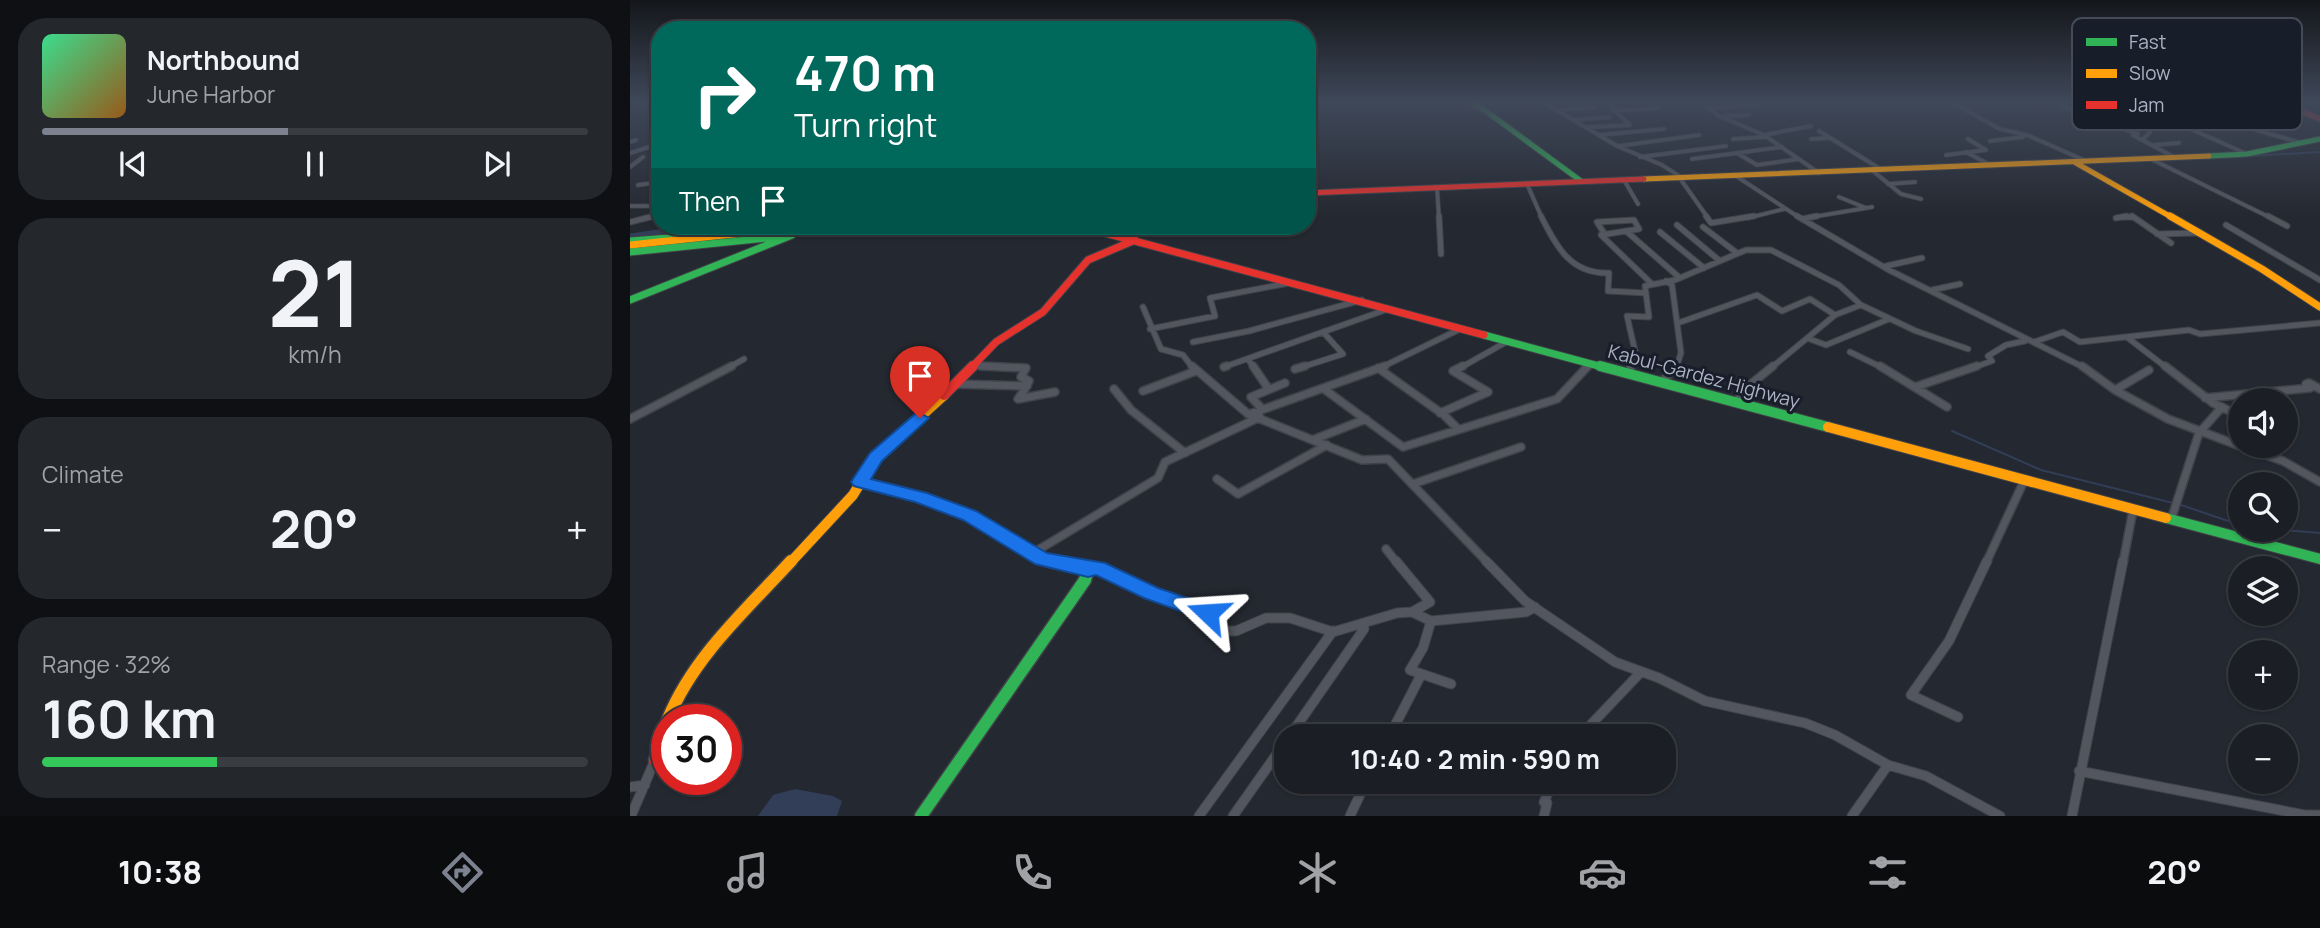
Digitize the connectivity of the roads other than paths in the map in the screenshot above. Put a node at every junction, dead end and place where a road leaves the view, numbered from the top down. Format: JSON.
{"nodes":[{"id":1,"x":1525,"y":141,"type":"edge"},
{"id":2,"x":1609,"y":141,"type":"edge"},
{"id":3,"x":1654,"y":141,"type":"edge"},
{"id":4,"x":1772,"y":141,"type":"edge"},
{"id":5,"x":1833,"y":141,"type":"edge"},
{"id":6,"x":1971,"y":141,"type":"edge"},
{"id":7,"x":2039,"y":141,"type":"edge"},
{"id":8,"x":2144,"y":141,"type":"edge"},
{"id":9,"x":2218,"y":141,"type":"edge"},
{"id":10,"x":2295,"y":141,"type":"edge"},
{"id":11,"x":2305,"y":141,"type":"edge"},
{"id":12,"x":2298,"y":142,"type":"junction"},
{"id":13,"x":2179,"y":143,"type":"dead end"},
{"id":14,"x":2152,"y":145,"type":"junction"},
{"id":15,"x":1617,"y":146,"type":"junction"},
{"id":16,"x":1726,"y":146,"type":"dead end"},
{"id":17,"x":649,"y":147,"type":"dead end"},
{"id":18,"x":1782,"y":148,"type":"junction"},
{"id":19,"x":630,"y":151,"type":"edge"},
{"id":20,"x":1965,"y":152,"type":"junction"},
{"id":21,"x":1737,"y":153,"type":"junction"},
{"id":22,"x":2247,"y":154,"type":"junction"},
{"id":23,"x":1946,"y":155,"type":"dead end"},
{"id":24,"x":643,"y":158,"type":"dead end"},
{"id":25,"x":1639,"y":158,"type":"junction"},
{"id":26,"x":2176,"y":158,"type":"junction"},
{"id":27,"x":1692,"y":159,"type":"dead end"},
{"id":28,"x":1801,"y":159,"type":"junction"},
{"id":29,"x":2151,"y":159,"type":"junction"},
{"id":30,"x":2081,"y":162,"type":"junction"},
{"id":31,"x":1992,"y":166,"type":"junction"},
{"id":32,"x":630,"y":167,"type":"edge"},
{"id":33,"x":1877,"y":170,"type":"junction"},
{"id":34,"x":1819,"y":173,"type":"junction"},
{"id":35,"x":1736,"y":176,"type":"junction"},
{"id":36,"x":1680,"y":177,"type":"junction"},
{"id":37,"x":1624,"y":180,"type":"junction"},
{"id":38,"x":1581,"y":181,"type":"junction"},
{"id":39,"x":1915,"y":182,"type":"dead end"},
{"id":40,"x":651,"y":183,"type":"edge"},
{"id":41,"x":1527,"y":184,"type":"junction"},
{"id":42,"x":1888,"y":184,"type":"junction"},
{"id":43,"x":638,"y":185,"type":"dead end"},
{"id":44,"x":1437,"y":187,"type":"junction"},
{"id":45,"x":1316,"y":193,"type":"edge"},
{"id":46,"x":1839,"y":197,"type":"dead end"},
{"id":47,"x":1921,"y":199,"type":"dead end"},
{"id":48,"x":1637,"y":204,"type":"dead end"},
{"id":49,"x":630,"y":206,"type":"edge"},
{"id":50,"x":651,"y":207,"type":"edge"},
{"id":51,"x":1872,"y":207,"type":"dead end"},
{"id":52,"x":1866,"y":208,"type":"junction"},
{"id":53,"x":1784,"y":209,"type":"junction"},
{"id":54,"x":649,"y":217,"type":"edge"},
{"id":55,"x":2116,"y":218,"type":"dead end"},
{"id":56,"x":1802,"y":219,"type":"junction"},
{"id":57,"x":630,"y":222,"type":"edge"},
{"id":58,"x":1677,"y":225,"type":"dead end"},
{"id":59,"x":2226,"y":225,"type":"dead end"},
{"id":60,"x":2287,"y":226,"type":"dead end"},
{"id":61,"x":1703,"y":227,"type":"dead end"},
{"id":62,"x":1626,"y":231,"type":"junction"},
{"id":63,"x":1660,"y":232,"type":"dead end"},
{"id":64,"x":1604,"y":233,"type":"junction"},
{"id":65,"x":2197,"y":233,"type":"junction"},
{"id":66,"x":2157,"y":234,"type":"junction"},
{"id":67,"x":741,"y":235,"type":"edge"},
{"id":68,"x":1115,"y":235,"type":"edge"},
{"id":69,"x":734,"y":236,"type":"junction"},
{"id":70,"x":1135,"y":240,"type":"junction"},
{"id":71,"x":715,"y":243,"type":"junction"},
{"id":72,"x":2171,"y":243,"type":"dead end"},
{"id":73,"x":630,"y":246,"type":"edge"},
{"id":74,"x":1737,"y":253,"type":"junction"},
{"id":75,"x":1441,"y":254,"type":"dead end"},
{"id":76,"x":1922,"y":258,"type":"dead end"},
{"id":77,"x":1720,"y":261,"type":"junction"},
{"id":78,"x":1886,"y":266,"type":"junction"},
{"id":79,"x":1704,"y":268,"type":"junction"},
{"id":80,"x":1680,"y":278,"type":"junction"},
{"id":81,"x":2320,"y":280,"type":"edge"},
{"id":82,"x":1291,"y":281,"type":"junction"},
{"id":83,"x":1666,"y":281,"type":"junction"},
{"id":84,"x":1652,"y":284,"type":"junction"},
{"id":85,"x":1960,"y":284,"type":"dead end"},
{"id":86,"x":1930,"y":291,"type":"junction"},
{"id":87,"x":1647,"y":293,"type":"junction"},
{"id":88,"x":630,"y":300,"type":"edge"},
{"id":89,"x":1362,"y":300,"type":"junction"},
{"id":90,"x":1861,"y":305,"type":"junction"},
{"id":91,"x":1143,"y":307,"type":"dead end"},
{"id":92,"x":2320,"y":307,"type":"edge"},
{"id":93,"x":1390,"y":308,"type":"junction"},
{"id":94,"x":1835,"y":315,"type":"junction"},
{"id":95,"x":1889,"y":319,"type":"junction"},
{"id":96,"x":1678,"y":323,"type":"junction"},
{"id":97,"x":2320,"y":323,"type":"edge"},
{"id":98,"x":1457,"y":327,"type":"junction"},
{"id":99,"x":1150,"y":329,"type":"junction"},
{"id":100,"x":1323,"y":332,"type":"junction"},
{"id":101,"x":1807,"y":338,"type":"junction"},
{"id":102,"x":2128,"y":338,"type":"junction"},
{"id":103,"x":1507,"y":341,"type":"junction"},
{"id":104,"x":1193,"y":342,"type":"dead end"},
{"id":105,"x":2029,"y":342,"type":"junction"},
{"id":106,"x":1968,"y":349,"type":"dead end"},
{"id":107,"x":1850,"y":352,"type":"dead end"},
{"id":108,"x":744,"y":359,"type":"dead end"},
{"id":109,"x":1248,"y":359,"type":"junction"},
{"id":110,"x":1590,"y":364,"type":"junction"},
{"id":111,"x":981,"y":366,"type":"dead end"},
{"id":112,"x":1224,"y":367,"type":"dead end"},
{"id":113,"x":1378,"y":368,"type":"junction"},
{"id":114,"x":1295,"y":369,"type":"dead end"},
{"id":115,"x":2149,"y":370,"type":"dead end"},
{"id":116,"x":1196,"y":371,"type":"junction"},
{"id":117,"x":1629,"y":373,"type":"junction"},
{"id":118,"x":1661,"y":382,"type":"junction"},
{"id":119,"x":1284,"y":383,"type":"dead end"},
{"id":120,"x":953,"y":384,"type":"junction"},
{"id":121,"x":1027,"y":386,"type":"junction"},
{"id":122,"x":1915,"y":387,"type":"junction"},
{"id":123,"x":1268,"y":388,"type":"junction"},
{"id":124,"x":1114,"y":389,"type":"dead end"},
{"id":125,"x":1324,"y":389,"type":"junction"},
{"id":126,"x":2320,"y":389,"type":"edge"},
{"id":127,"x":2115,"y":390,"type":"junction"},
{"id":128,"x":1143,"y":391,"type":"dead end"},
{"id":129,"x":1055,"y":392,"type":"dead end"},
{"id":130,"x":2206,"y":398,"type":"junction"},
{"id":131,"x":1736,"y":402,"type":"junction"},
{"id":132,"x":1947,"y":407,"type":"dead end"},
{"id":133,"x":2222,"y":407,"type":"junction"},
{"id":134,"x":2228,"y":410,"type":"edge"},
{"id":135,"x":1261,"y":413,"type":"junction"},
{"id":136,"x":1440,"y":413,"type":"junction"},
{"id":137,"x":630,"y":419,"type":"edge"},
{"id":138,"x":1366,"y":419,"type":"junction"},
{"id":139,"x":1458,"y":429,"type":"junction"},
{"id":140,"x":2199,"y":433,"type":"junction"},
{"id":141,"x":1315,"y":439,"type":"junction"},
{"id":142,"x":2228,"y":442,"type":"edge"},
{"id":143,"x":1328,"y":445,"type":"junction"},
{"id":144,"x":1521,"y":447,"type":"dead end"},
{"id":145,"x":1185,"y":453,"type":"junction"},
{"id":146,"x":2274,"y":458,"type":"edge"},
{"id":147,"x":1217,"y":479,"type":"dead end"},
{"id":148,"x":2024,"y":481,"type":"junction"},
{"id":149,"x":860,"y":482,"type":"junction"},
{"id":150,"x":2320,"y":482,"type":"edge"},
{"id":151,"x":1413,"y":484,"type":"junction"},
{"id":152,"x":2133,"y":510,"type":"junction"},
{"id":153,"x":2171,"y":522,"type":"junction"},
{"id":154,"x":1386,"y":549,"type":"dead end"},
{"id":155,"x":1033,"y":553,"type":"junction"},
{"id":156,"x":2320,"y":559,"type":"edge"},
{"id":157,"x":1088,"y":569,"type":"junction"},
{"id":158,"x":1535,"y":607,"type":"junction"},
{"id":159,"x":1412,"y":612,"type":"junction"},
{"id":160,"x":1431,"y":621,"type":"junction"},
{"id":161,"x":1360,"y":626,"type":"junction"},
{"id":162,"x":1333,"y":631,"type":"junction"},
{"id":163,"x":1641,"y":672,"type":"junction"},
{"id":164,"x":1421,"y":675,"type":"junction"},
{"id":165,"x":1451,"y":684,"type":"dead end"},
{"id":166,"x":674,"y":704,"type":"edge"},
{"id":167,"x":1958,"y":717,"type":"dead end"},
{"id":168,"x":1298,"y":724,"type":"edge"},
{"id":169,"x":1396,"y":724,"type":"edge"},
{"id":170,"x":1591,"y":724,"type":"edge"},
{"id":171,"x":1274,"y":759,"type":"edge"},
{"id":172,"x":1888,"y":765,"type":"junction"},
{"id":173,"x":651,"y":770,"type":"edge"},
{"id":174,"x":2079,"y":771,"type":"junction"},
{"id":175,"x":645,"y":785,"type":"junction"},
{"id":176,"x":630,"y":787,"type":"edge"},
{"id":177,"x":1360,"y":794,"type":"edge"},
{"id":178,"x":1548,"y":794,"type":"edge"},
{"id":179,"x":2320,"y":815,"type":"edge"},
{"id":180,"x":631,"y":816,"type":"edge"},
{"id":181,"x":920,"y":816,"type":"edge"},
{"id":182,"x":1199,"y":816,"type":"edge"},
{"id":183,"x":1233,"y":816,"type":"edge"},
{"id":184,"x":1350,"y":816,"type":"edge"},
{"id":185,"x":1544,"y":816,"type":"edge"},
{"id":186,"x":1852,"y":816,"type":"edge"},
{"id":187,"x":2000,"y":816,"type":"edge"},
{"id":188,"x":2072,"y":816,"type":"edge"}],
"edges":[{"from":1,"to":38,"type":"main road"},
{"from":2,"to":15,"type":"street"},
{"from":3,"to":15,"type":"street"},
{"from":4,"to":18,"type":"street"},
{"from":5,"to":33,"type":"street"},
{"from":6,"to":20,"type":"street"},
{"from":7,"to":30,"type":"street"},
{"from":8,"to":14,"type":"street"},
{"from":9,"to":22,"type":"street"},
{"from":10,"to":12,"type":"street"},
{"from":11,"to":12,"type":"main road"},
{"from":12,"to":22,"type":"main road"},
{"from":13,"to":14,"type":"street"},
{"from":14,"to":26,"type":"street"},
{"from":15,"to":25,"type":"street"},
{"from":16,"to":25,"type":"street"},
{"from":17,"to":19,"type":"street"},
{"from":18,"to":21,"type":"street"},
{"from":18,"to":28,"type":"street"},
{"from":20,"to":23,"type":"street"},
{"from":20,"to":31,"type":"street"},
{"from":21,"to":27,"type":"street"},
{"from":21,"to":28,"type":"street"},
{"from":22,"to":26,"type":"main road"},
{"from":24,"to":32,"type":"street"},
{"from":25,"to":36,"type":"street"},
{"from":26,"to":29,"type":"main road"},
{"from":28,"to":34,"type":"street"},
{"from":29,"to":30,"type":"main road"},
{"from":29,"to":60,"type":"street"},
{"from":30,"to":31,"type":"main road"},
{"from":30,"to":65,"type":"main road"},
{"from":31,"to":33,"type":"main road"},
{"from":33,"to":34,"type":"main road"},
{"from":33,"to":42,"type":"street"},
{"from":34,"to":35,"type":"main road"},
{"from":35,"to":36,"type":"main road"},
{"from":35,"to":53,"type":"street"},
{"from":36,"to":37,"type":"main road"},
{"from":36,"to":53,"type":"street"},
{"from":37,"to":38,"type":"main road"},
{"from":37,"to":48,"type":"street"},
{"from":38,"to":41,"type":"main road"},
{"from":39,"to":42,"type":"street"},
{"from":40,"to":43,"type":"street"},
{"from":41,"to":44,"type":"main road"},
{"from":41,"to":87,"type":"street"},
{"from":42,"to":47,"type":"street"},
{"from":44,"to":45,"type":"main road"},
{"from":44,"to":75,"type":"street"},
{"from":46,"to":52,"type":"street"},
{"from":49,"to":50,"type":"street"},
{"from":51,"to":52,"type":"street"},
{"from":52,"to":56,"type":"street"},
{"from":53,"to":56,"type":"street"},
{"from":54,"to":57,"type":"street"},
{"from":55,"to":66,"type":"street"},
{"from":56,"to":78,"type":"street"},
{"from":58,"to":77,"type":"street"},
{"from":59,"to":81,"type":"street"},
{"from":61,"to":74,"type":"street"},
{"from":62,"to":64,"type":"street"},
{"from":62,"to":64,"type":"street"},
{"from":62,"to":80,"type":"street"},
{"from":63,"to":79,"type":"street"},
{"from":64,"to":84,"type":"street"},
{"from":65,"to":66,"type":"street"},
{"from":65,"to":92,"type":"main road"},
{"from":66,"to":72,"type":"street"},
{"from":67,"to":69,"type":"main road"},
{"from":68,"to":70,"type":"main road","name":"Kabul-Gardez Highway"},
{"from":69,"to":71,"type":"main road"},
{"from":69,"to":73,"type":"main road"},
{"from":70,"to":82,"type":"main road","name":"Kabul-Gardez Highway"},
{"from":70,"to":120,"type":"main road"},
{"from":71,"to":73,"type":"main road"},
{"from":71,"to":88,"type":"main road"},
{"from":74,"to":77,"type":"street"},
{"from":74,"to":90,"type":"street"},
{"from":76,"to":78,"type":"street"},
{"from":77,"to":79,"type":"street"},
{"from":78,"to":86,"type":"street"},
{"from":79,"to":80,"type":"street"},
{"from":80,"to":83,"type":"street"},
{"from":82,"to":89,"type":"main road","name":"Kabul-Gardez Highway"},
{"from":82,"to":99,"type":"street"},
{"from":83,"to":84,"type":"street"},
{"from":83,"to":96,"type":"street"},
{"from":84,"to":87,"type":"street"},
{"from":85,"to":86,"type":"street"},
{"from":86,"to":105,"type":"street"},
{"from":87,"to":117,"type":"street"},
{"from":89,"to":93,"type":"main road","name":"Kabul-Gardez Highway"},
{"from":89,"to":104,"type":"street"},
{"from":90,"to":94,"type":"street"},
{"from":90,"to":95,"type":"street"},
{"from":91,"to":99,"type":"street"},
{"from":93,"to":98,"type":"main road","name":"Kabul-Gardez Highway"},
{"from":93,"to":100,"type":"street"},
{"from":94,"to":96,"type":"street"},
{"from":94,"to":101,"type":"street"},
{"from":95,"to":101,"type":"street"},
{"from":95,"to":106,"type":"street"},
{"from":96,"to":118,"type":"street"},
{"from":97,"to":102,"type":"street"},
{"from":98,"to":103,"type":"main road","name":"Kabul-Gardez Highway"},
{"from":98,"to":113,"type":"street"},
{"from":99,"to":116,"type":"street"},
{"from":100,"to":109,"type":"street"},
{"from":100,"to":114,"type":"street"},
{"from":101,"to":131,"type":"street"},
{"from":102,"to":105,"type":"street"},
{"from":102,"to":130,"type":"street"},
{"from":103,"to":110,"type":"main road","name":"Kabul-Gardez Highway"},
{"from":103,"to":136,"type":"street"},
{"from":105,"to":122,"type":"street"},
{"from":105,"to":127,"type":"street"},
{"from":107,"to":122,"type":"street"},
{"from":108,"to":137,"type":"street"},
{"from":109,"to":112,"type":"street"},
{"from":109,"to":123,"type":"street"},
{"from":110,"to":117,"type":"main road","name":"Kabul-Gardez Highway"},
{"from":110,"to":139,"type":"street"},
{"from":111,"to":121,"type":"street"},
{"from":113,"to":125,"type":"street"},
{"from":113,"to":136,"type":"street"},
{"from":115,"to":127,"type":"street"},
{"from":116,"to":128,"type":"street"},
{"from":116,"to":135,"type":"street"},
{"from":117,"to":118,"type":"main road","name":"Kabul-Gardez Highway"},
{"from":118,"to":131,"type":"main road","name":"Kabul-Gardez Highway"},
{"from":119,"to":123,"type":"street"},
{"from":120,"to":121,"type":"street"},
{"from":120,"to":149,"type":"main road"},
{"from":121,"to":129,"type":"street"},
{"from":122,"to":132,"type":"street"},
{"from":123,"to":135,"type":"street"},
{"from":124,"to":145,"type":"street"},
{"from":125,"to":135,"type":"street"},
{"from":125,"to":138,"type":"street"},
{"from":126,"to":130,"type":"street"},
{"from":127,"to":140,"type":"street"},
{"from":130,"to":133,"type":"street"},
{"from":131,"to":148,"type":"main road","name":"Kabul-Gardez Highway"},
{"from":133,"to":134,"type":"street"},
{"from":133,"to":140,"type":"street"},
{"from":135,"to":141,"type":"street"},
{"from":135,"to":145,"type":"street"},
{"from":136,"to":139,"type":"street"},
{"from":138,"to":139,"type":"street"},
{"from":138,"to":141,"type":"street"},
{"from":140,"to":142,"type":"street"},
{"from":140,"to":153,"type":"street"},
{"from":141,"to":143,"type":"street"},
{"from":143,"to":147,"type":"street"},
{"from":143,"to":151,"type":"street"},
{"from":144,"to":151,"type":"street"},
{"from":145,"to":155,"type":"street"},
{"from":146,"to":150,"type":"street"},
{"from":148,"to":152,"type":"main road","name":"Kabul-Gardez Highway"},
{"from":148,"to":167,"type":"street"},
{"from":149,"to":155,"type":"main road"},
{"from":149,"to":166,"type":"main road"},
{"from":151,"to":158,"type":"street"},
{"from":152,"to":153,"type":"main road","name":"Kabul-Gardez Highway"},
{"from":152,"to":174,"type":"street"},
{"from":153,"to":156,"type":"main road","name":"Kabul-Gardez Highway"},
{"from":154,"to":159,"type":"street"},
{"from":155,"to":157,"type":"main road"},
{"from":157,"to":162,"type":"street"},
{"from":157,"to":181,"type":"main road"},
{"from":158,"to":160,"type":"street"},
{"from":158,"to":163,"type":"street"},
{"from":159,"to":160,"type":"street"},
{"from":159,"to":161,"type":"street"},
{"from":160,"to":164,"type":"street"},
{"from":161,"to":162,"type":"street"},
{"from":161,"to":168,"type":"street"},
{"from":162,"to":182,"type":"street"},
{"from":163,"to":170,"type":"street"},
{"from":163,"to":172,"type":"street"},
{"from":164,"to":165,"type":"street"},
{"from":164,"to":169,"type":"street"},
{"from":171,"to":183,"type":"street"},
{"from":172,"to":186,"type":"street"},
{"from":172,"to":187,"type":"street"},
{"from":173,"to":175,"type":"street"},
{"from":174,"to":179,"type":"street"},
{"from":174,"to":188,"type":"street"},
{"from":175,"to":176,"type":"street"},
{"from":175,"to":180,"type":"street"},
{"from":177,"to":184,"type":"street"},
{"from":178,"to":185,"type":"street"}]}
